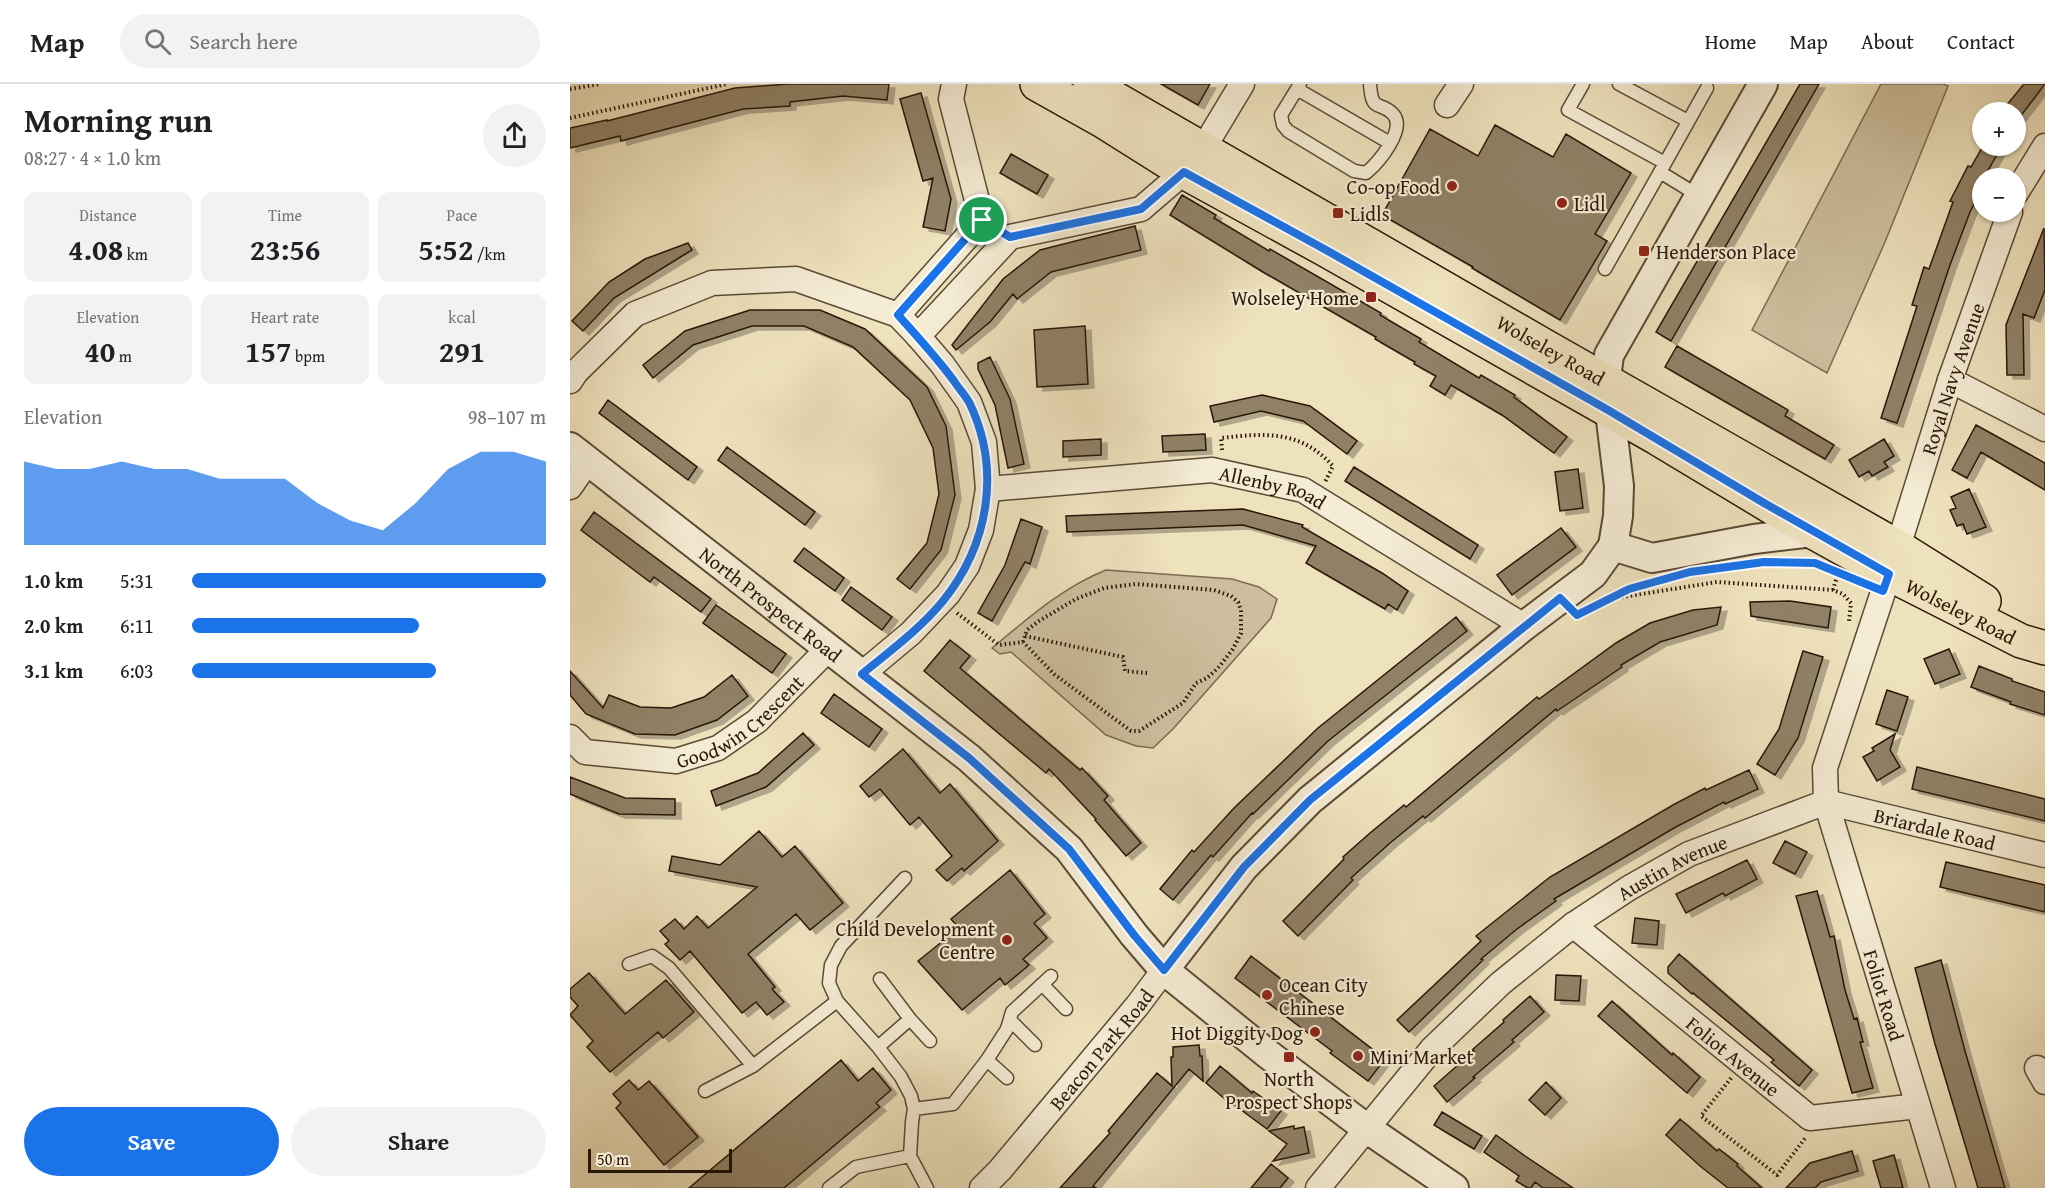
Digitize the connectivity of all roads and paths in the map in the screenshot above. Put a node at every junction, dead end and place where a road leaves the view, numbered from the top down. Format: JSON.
{"nodes":[{"id":1,"x":598,"y":84,"type":"edge"},
{"id":2,"x":727,"y":84,"type":"edge"},
{"id":3,"x":954,"y":84,"type":"edge"},
{"id":4,"x":1037,"y":84,"type":"edge"},
{"id":5,"x":1090,"y":84,"type":"edge"},
{"id":6,"x":1242,"y":84,"type":"edge"},
{"id":7,"x":1370,"y":84,"type":"edge"},
{"id":8,"x":1461,"y":84,"type":"edge"},
{"id":9,"x":1583,"y":84,"type":"edge"},
{"id":10,"x":1619,"y":84,"type":"edge"},
{"id":11,"x":1763,"y":84,"type":"edge"},
{"id":12,"x":1298,"y":86,"type":"edge"},
{"id":13,"x":570,"y":88,"type":"edge"},
{"id":14,"x":1707,"y":88,"type":"dead end"},
{"id":15,"x":1447,"y":105,"type":"dead end"},
{"id":16,"x":570,"y":118,"type":"edge"},
{"id":17,"x":1688,"y":121,"type":"junction"},
{"id":18,"x":1390,"y":143,"type":"junction"},
{"id":19,"x":2045,"y":146,"type":"edge"},
{"id":20,"x":1193,"y":160,"type":"junction"},
{"id":21,"x":1662,"y":167,"type":"junction"},
{"id":22,"x":2026,"y":177,"type":"edge"},
{"id":23,"x":1699,"y":196,"type":"junction"},
{"id":24,"x":982,"y":220,"type":"junction"},
{"id":25,"x":2006,"y":222,"type":"edge"},
{"id":26,"x":1010,"y":237,"type":"junction"},
{"id":27,"x":1605,"y":269,"type":"dead end"},
{"id":28,"x":898,"y":315,"type":"junction"},
{"id":29,"x":918,"y":336,"type":"junction"},
{"id":30,"x":1950,"y":380,"type":"junction"},
{"id":31,"x":570,"y":381,"type":"edge"},
{"id":32,"x":1607,"y":394,"type":"junction"},
{"id":33,"x":2045,"y":429,"type":"edge"},
{"id":34,"x":579,"y":454,"type":"edge"},
{"id":35,"x":1222,"y":454,"type":"dead end"},
{"id":36,"x":1333,"y":466,"type":"dead end"},
{"id":37,"x":570,"y":487,"type":"edge"},
{"id":38,"x":988,"y":489,"type":"junction"},
{"id":39,"x":1813,"y":532,"type":"junction"},
{"id":40,"x":1612,"y":546,"type":"junction"},
{"id":41,"x":1894,"y":560,"type":"junction"},
{"id":42,"x":1764,"y":562,"type":"dead end"},
{"id":43,"x":1823,"y":566,"type":"dead end"},
{"id":44,"x":1830,"y":569,"type":"dead end"},
{"id":45,"x":1838,"y":573,"type":"junction"},
{"id":46,"x":1847,"y":576,"type":"dead end"},
{"id":47,"x":1660,"y":581,"type":"dead end"},
{"id":48,"x":1833,"y":590,"type":"junction"},
{"id":49,"x":1843,"y":594,"type":"dead end"},
{"id":50,"x":1604,"y":600,"type":"junction"},
{"id":51,"x":942,"y":602,"type":"junction"},
{"id":52,"x":1598,"y":603,"type":"dead end"},
{"id":53,"x":1524,"y":626,"type":"junction"},
{"id":54,"x":2045,"y":634,"type":"edge"},
{"id":55,"x":1026,"y":636,"type":"junction"},
{"id":56,"x":1023,"y":642,"type":"junction"},
{"id":57,"x":829,"y":648,"type":"junction"},
{"id":58,"x":2045,"y":648,"type":"edge"},
{"id":59,"x":1148,"y":673,"type":"dead end"},
{"id":60,"x":862,"y":674,"type":"junction"},
{"id":61,"x":570,"y":737,"type":"edge"},
{"id":62,"x":1826,"y":802,"type":"junction"},
{"id":63,"x":2045,"y":855,"type":"edge"},
{"id":64,"x":905,"y":878,"type":"dead end"},
{"id":65,"x":1572,"y":925,"type":"junction"},
{"id":66,"x":629,"y":964,"type":"dead end"},
{"id":67,"x":1164,"y":970,"type":"junction"},
{"id":68,"x":880,"y":979,"type":"dead end"},
{"id":69,"x":837,"y":1001,"type":"junction"},
{"id":70,"x":1066,"y":1009,"type":"dead end"},
{"id":71,"x":910,"y":1019,"type":"junction"},
{"id":72,"x":1010,"y":1020,"type":"junction"},
{"id":73,"x":930,"y":1041,"type":"dead end"},
{"id":74,"x":1035,"y":1045,"type":"dead end"},
{"id":75,"x":878,"y":1047,"type":"junction"},
{"id":76,"x":987,"y":1060,"type":"junction"},
{"id":77,"x":753,"y":1066,"type":"junction"},
{"id":78,"x":1007,"y":1078,"type":"dead end"},
{"id":79,"x":1727,"y":1083,"type":"dead end"},
{"id":80,"x":705,"y":1091,"type":"dead end"},
{"id":81,"x":1918,"y":1106,"type":"junction"},
{"id":82,"x":914,"y":1109,"type":"junction"},
{"id":83,"x":1366,"y":1128,"type":"junction"},
{"id":84,"x":1799,"y":1147,"type":"dead end"},
{"id":85,"x":910,"y":1156,"type":"junction"},
{"id":86,"x":829,"y":1188,"type":"edge"},
{"id":87,"x":927,"y":1188,"type":"edge"},
{"id":88,"x":982,"y":1188,"type":"edge"},
{"id":89,"x":1318,"y":1188,"type":"edge"},
{"id":90,"x":1454,"y":1188,"type":"edge"},
{"id":91,"x":1943,"y":1188,"type":"edge"}],
"edges":[{"from":1,"to":13,"type":"path"},
{"from":2,"to":16,"type":"path"},
{"from":3,"to":24,"type":"street"},
{"from":4,"to":20,"type":"main road","name":"Wolseley Road"},
{"from":5,"to":20,"type":"main road","name":"Wolseley Road"},
{"from":6,"to":20,"type":"street"},
{"from":7,"to":18,"type":"lane"},
{"from":8,"to":15,"type":"street"},
{"from":9,"to":21,"type":"lane"},
{"from":10,"to":17,"type":"lane"},
{"from":11,"to":23,"type":"street"},
{"from":12,"to":18,"type":"lane"},
{"from":12,"to":18,"type":"lane"},
{"from":14,"to":17,"type":"lane"},
{"from":17,"to":21,"type":"lane"},
{"from":19,"to":22,"type":"street"},
{"from":20,"to":26,"type":"street"},
{"from":20,"to":32,"type":"main road","name":"Wolseley Road"},
{"from":21,"to":23,"type":"lane"},
{"from":21,"to":27,"type":"lane"},
{"from":23,"to":32,"type":"street"},
{"from":24,"to":26,"type":"street"},
{"from":24,"to":28,"type":"street"},
{"from":25,"to":30,"type":"street","name":"Royal Navy Avenue"},
{"from":26,"to":29,"type":"street"},
{"from":28,"to":29,"type":"street"},
{"from":28,"to":31,"type":"street"},
{"from":29,"to":38,"type":"street"},
{"from":30,"to":33,"type":"street"},
{"from":30,"to":41,"type":"street","name":"Royal Navy Avenue"},
{"from":32,"to":39,"type":"main road","name":"Wolseley Road"},
{"from":32,"to":40,"type":"street","name":"Beacon Park Road"},
{"from":32,"to":41,"type":"main road","name":"Wolseley Road"},
{"from":34,"to":37,"type":"street"},
{"from":34,"to":57,"type":"street","name":"North Prospect Road"},
{"from":35,"to":36,"type":"path"},
{"from":38,"to":51,"type":"street"},
{"from":38,"to":53,"type":"street","name":"Allenby Road"},
{"from":39,"to":40,"type":"street"},
{"from":39,"to":41,"type":"main road","name":"Wolseley Road"},
{"from":40,"to":53,"type":"street","name":"Beacon Park Road"},
{"from":41,"to":54,"type":"main road","name":"Wolseley Road"},
{"from":41,"to":58,"type":"main road","name":"Wolseley Road"},
{"from":41,"to":62,"type":"street"},
{"from":42,"to":43,"type":"path"},
{"from":44,"to":45,"type":"path"},
{"from":45,"to":46,"type":"path"},
{"from":45,"to":48,"type":"path"},
{"from":47,"to":50,"type":"path"},
{"from":48,"to":49,"type":"path"},
{"from":48,"to":50,"type":"path"},
{"from":50,"to":52,"type":"path"},
{"from":51,"to":56,"type":"path"},
{"from":51,"to":60,"type":"street"},
{"from":53,"to":67,"type":"street","name":"Beacon Park Road"},
{"from":55,"to":56,"type":"path"},
{"from":55,"to":56,"type":"path"},
{"from":55,"to":59,"type":"path"},
{"from":57,"to":60,"type":"street","name":"North Prospect Road"},
{"from":57,"to":61,"type":"street","name":"Goodwin Crescent"},
{"from":60,"to":67,"type":"street","name":"North Prospect Road"},
{"from":62,"to":63,"type":"street","name":"Briardale Road"},
{"from":62,"to":65,"type":"street","name":"Austin Avenue"},
{"from":62,"to":81,"type":"street","name":"Foliot Road"},
{"from":64,"to":69,"type":"lane"},
{"from":65,"to":81,"type":"street","name":"Foliot Avenue"},
{"from":65,"to":83,"type":"street","name":"Austin Avenue"},
{"from":66,"to":77,"type":"lane"},
{"from":67,"to":83,"type":"street","name":"North Prospect Road"},
{"from":67,"to":88,"type":"street","name":"Beacon Park Road"},
{"from":68,"to":71,"type":"lane"},
{"from":69,"to":75,"type":"lane"},
{"from":69,"to":77,"type":"lane"},
{"from":70,"to":72,"type":"lane"},
{"from":71,"to":73,"type":"lane"},
{"from":71,"to":75,"type":"lane"},
{"from":72,"to":74,"type":"lane"},
{"from":72,"to":76,"type":"lane"},
{"from":75,"to":82,"type":"lane"},
{"from":76,"to":78,"type":"lane"},
{"from":76,"to":82,"type":"lane"},
{"from":77,"to":80,"type":"lane"},
{"from":79,"to":84,"type":"path"},
{"from":81,"to":91,"type":"street","name":"Foliot Road"},
{"from":82,"to":85,"type":"lane"},
{"from":83,"to":89,"type":"street","name":"Austin Avenue"},
{"from":83,"to":90,"type":"street","name":"North Prospect Road"},
{"from":85,"to":86,"type":"lane"},
{"from":85,"to":87,"type":"lane"}]}
